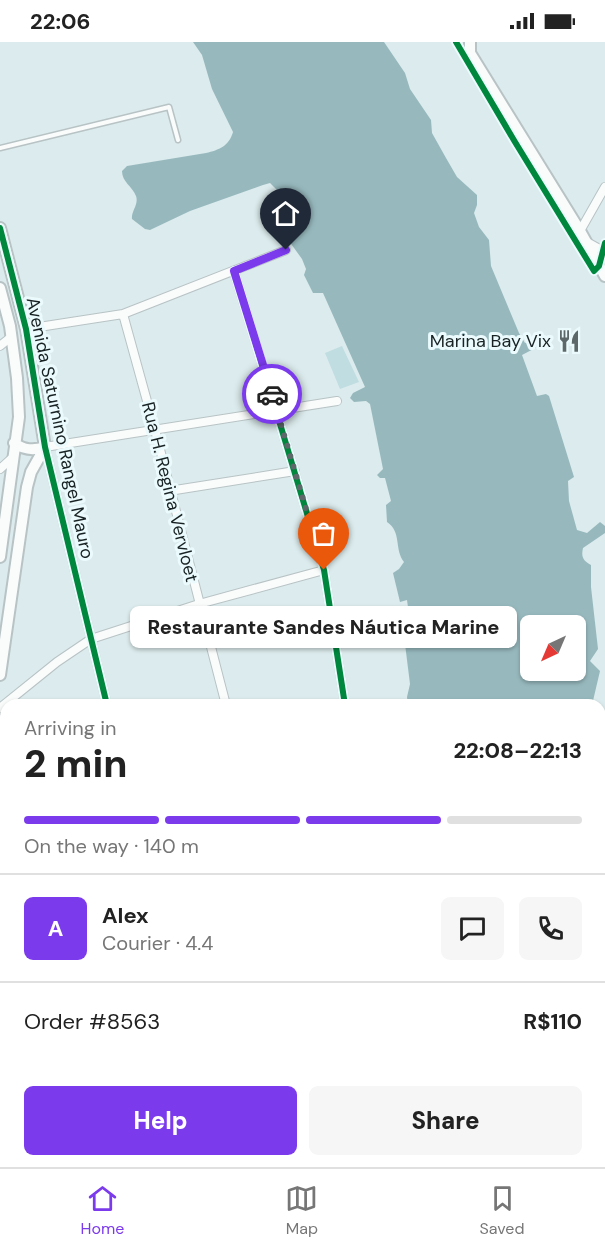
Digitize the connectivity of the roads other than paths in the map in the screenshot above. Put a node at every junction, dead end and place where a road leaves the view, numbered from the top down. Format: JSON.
{"nodes":[{"id":1,"x":470,"y":42,"type":"edge"},
{"id":2,"x":178,"y":140,"type":"dead end"},
{"id":3,"x":0,"y":148,"type":"edge"},
{"id":4,"x":605,"y":187,"type":"edge"},
{"id":5,"x":0,"y":228,"type":"edge"},
{"id":6,"x":583,"y":236,"type":"junction"},
{"id":7,"x":286,"y":250,"type":"dead end"},
{"id":8,"x":605,"y":252,"type":"edge"},
{"id":9,"x":234,"y":271,"type":"junction"},
{"id":10,"x":605,"y":276,"type":"edge"},
{"id":11,"x":0,"y":288,"type":"edge"},
{"id":12,"x":3,"y":311,"type":"edge"},
{"id":13,"x":123,"y":314,"type":"junction"},
{"id":14,"x":7,"y":329,"type":"edge"},
{"id":15,"x":26,"y":329,"type":"junction"},
{"id":16,"x":0,"y":346,"type":"edge"},
{"id":17,"x":337,"y":401,"type":"dead end"},
{"id":18,"x":277,"y":411,"type":"junction"},
{"id":19,"x":19,"y":417,"type":"junction"},
{"id":20,"x":40,"y":420,"type":"junction"},
{"id":21,"x":155,"y":430,"type":"junction"},
{"id":22,"x":14,"y":443,"type":"junction"},
{"id":23,"x":45,"y":447,"type":"junction"},
{"id":24,"x":12,"y":459,"type":"junction"},
{"id":25,"x":0,"y":469,"type":"edge"},
{"id":26,"x":295,"y":471,"type":"junction"},
{"id":27,"x":169,"y":491,"type":"junction"},
{"id":28,"x":0,"y":557,"type":"edge"},
{"id":29,"x":324,"y":570,"type":"junction"},
{"id":30,"x":199,"y":604,"type":"junction"},
{"id":31,"x":91,"y":639,"type":"junction"},
{"id":32,"x":0,"y":675,"type":"edge"},
{"id":33,"x":11,"y":699,"type":"edge"},
{"id":34,"x":106,"y":699,"type":"edge"},
{"id":35,"x":224,"y":699,"type":"edge"},
{"id":36,"x":344,"y":699,"type":"edge"}],
"edges":[{"from":1,"to":6,"type":"street"},
{"from":2,"to":3,"type":"lane"},
{"from":4,"to":6,"type":"street"},
{"from":5,"to":15,"type":"street","name":"Avenida Saturnino Rangel Mauro"},
{"from":6,"to":8,"type":"street"},
{"from":6,"to":10,"type":"street"},
{"from":7,"to":9,"type":"street"},
{"from":9,"to":13,"type":"street"},
{"from":9,"to":18,"type":"street"},
{"from":11,"to":12,"type":"street","name":"Avenida Saturnino Rangel Mauro"},
{"from":12,"to":14,"type":"street","name":"Avenida Saturnino Rangel Mauro"},
{"from":13,"to":15,"type":"street"},
{"from":13,"to":21,"type":"street","name":"Rua H. Regina Vervloet"},
{"from":14,"to":16,"type":"street"},
{"from":14,"to":19,"type":"street","name":"Avenida Saturnino Rangel Mauro"},
{"from":15,"to":20,"type":"street","name":"Avenida Saturnino Rangel Mauro"},
{"from":17,"to":18,"type":"street"},
{"from":18,"to":21,"type":"street"},
{"from":18,"to":26,"type":"street"},
{"from":19,"to":20,"type":"street"},
{"from":19,"to":22,"type":"street","name":"Avenida Saturnino Rangel Mauro"},
{"from":20,"to":23,"type":"street","name":"Avenida Saturnino Rangel Mauro"},
{"from":21,"to":23,"type":"street"},
{"from":21,"to":27,"type":"street","name":"Rua H. Regina Vervloet"},
{"from":22,"to":23,"type":"street"},
{"from":22,"to":24,"type":"street","name":"Avenida Saturnino Rangel Mauro"},
{"from":23,"to":31,"type":"street","name":"Avenida Saturnino Rangel Mauro"},
{"from":23,"to":32,"type":"street"},
{"from":24,"to":25,"type":"street"},
{"from":24,"to":28,"type":"street","name":"Avenida Saturnino Rangel Mauro"},
{"from":26,"to":27,"type":"street"},
{"from":26,"to":29,"type":"street"},
{"from":27,"to":30,"type":"street","name":"Rua H. Regina Vervloet"},
{"from":29,"to":30,"type":"street"},
{"from":29,"to":36,"type":"street"},
{"from":30,"to":31,"type":"street"},
{"from":30,"to":35,"type":"street","name":"Rua H. Regina Vervloet"},
{"from":31,"to":33,"type":"street"},
{"from":31,"to":34,"type":"street","name":"Avenida Saturnino Rangel Mauro"}]}
